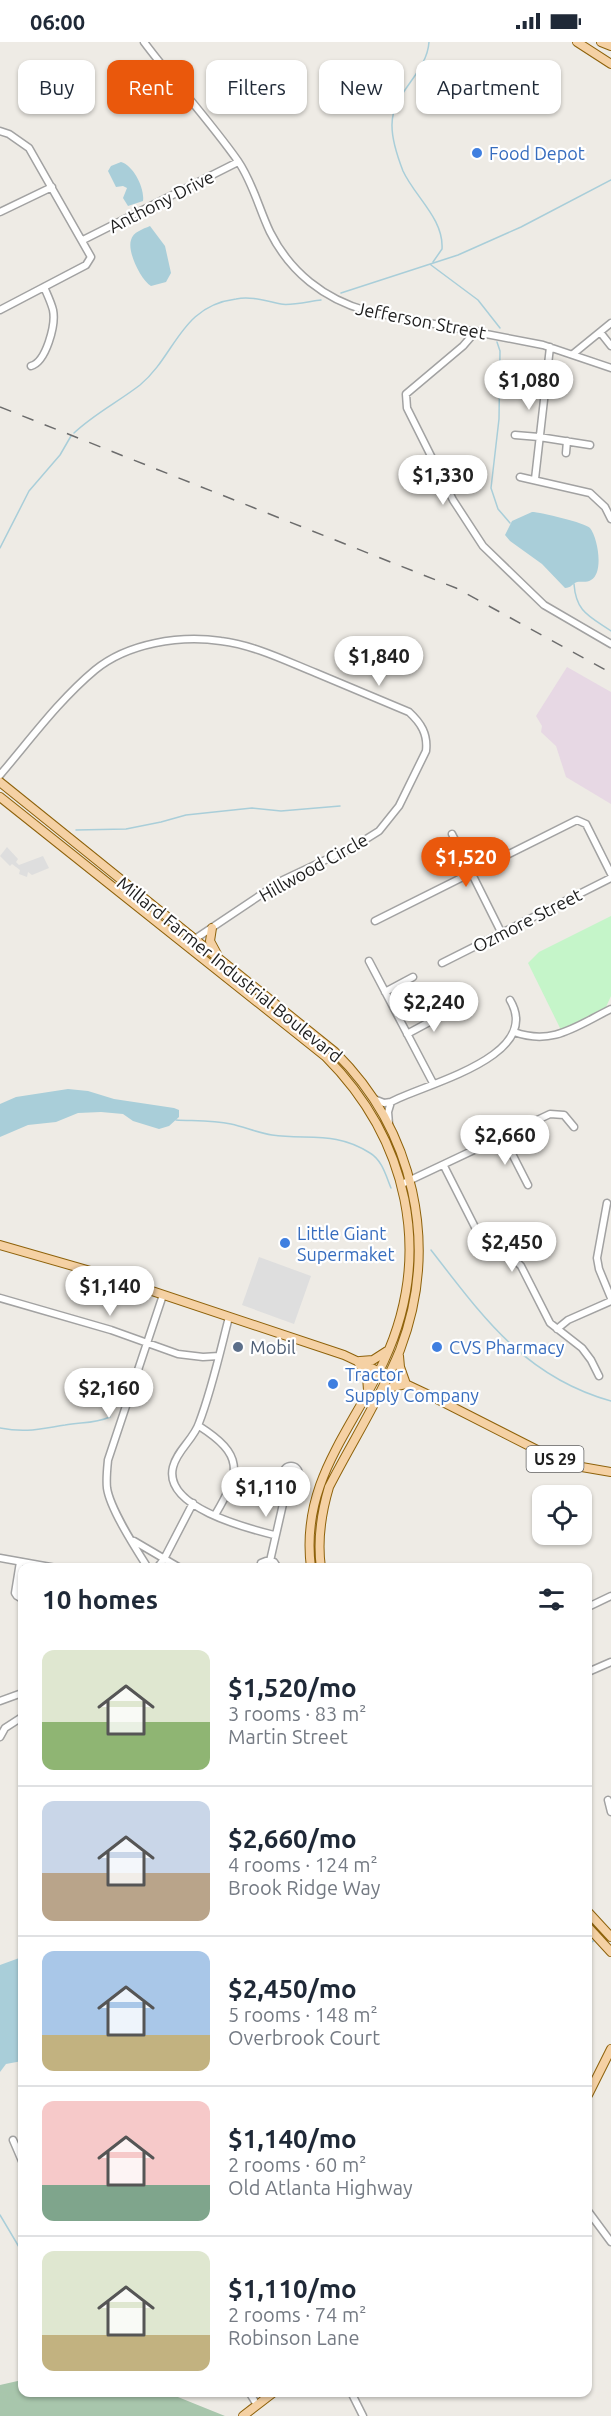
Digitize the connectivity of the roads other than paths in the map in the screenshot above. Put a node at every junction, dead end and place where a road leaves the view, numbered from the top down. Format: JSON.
{"nodes":[{"id":1,"x":144,"y":42,"type":"edge"},
{"id":2,"x":577,"y":42,"type":"edge"},
{"id":3,"x":601,"y":42,"type":"edge"},
{"id":4,"x":610,"y":44,"type":"edge"},
{"id":5,"x":611,"y":64,"type":"edge"},
{"id":6,"x":0,"y":131,"type":"edge"},
{"id":7,"x":238,"y":162,"type":"junction"},
{"id":8,"x":52,"y":187,"type":"junction"},
{"id":9,"x":0,"y":212,"type":"edge"},
{"id":10,"x":83,"y":240,"type":"junction"},
{"id":11,"x":44,"y":287,"type":"junction"},
{"id":12,"x":0,"y":310,"type":"edge"},
{"id":13,"x":611,"y":323,"type":"edge"},
{"id":14,"x":476,"y":331,"type":"junction"},
{"id":15,"x":600,"y":332,"type":"junction"},
{"id":16,"x":611,"y":346,"type":"edge"},
{"id":17,"x":550,"y":347,"type":"junction"},
{"id":18,"x":573,"y":354,"type":"junction"},
{"id":19,"x":31,"y":366,"type":"dead end"},
{"id":20,"x":611,"y":368,"type":"edge"},
{"id":21,"x":515,"y":435,"type":"dead end"},
{"id":22,"x":539,"y":437,"type":"junction"},
{"id":23,"x":567,"y":441,"type":"junction"},
{"id":24,"x":590,"y":445,"type":"dead end"},
{"id":25,"x":566,"y":453,"type":"dead end"},
{"id":26,"x":520,"y":477,"type":"dead end"},
{"id":27,"x":535,"y":478,"type":"junction"},
{"id":28,"x":611,"y":519,"type":"edge"},
{"id":29,"x":611,"y":644,"type":"edge"},
{"id":30,"x":0,"y":776,"type":"edge"},
{"id":31,"x":0,"y":782,"type":"edge"},
{"id":32,"x":0,"y":797,"type":"edge"},
{"id":33,"x":452,"y":834,"type":"dead end"},
{"id":34,"x":472,"y":872,"type":"junction"},
{"id":35,"x":611,"y":876,"type":"edge"},
{"id":36,"x":375,"y":921,"type":"dead end"},
{"id":37,"x":212,"y":928,"type":"junction"},
{"id":38,"x":501,"y":932,"type":"junction"},
{"id":39,"x":194,"y":939,"type":"junction"},
{"id":40,"x":186,"y":945,"type":"junction"},
{"id":41,"x":369,"y":961,"type":"dead end"},
{"id":42,"x":442,"y":963,"type":"dead end"},
{"id":43,"x":228,"y":966,"type":"junction"},
{"id":44,"x":413,"y":977,"type":"dead end"},
{"id":45,"x":385,"y":992,"type":"junction"},
{"id":46,"x":510,"y":1000,"type":"dead end"},
{"id":47,"x":611,"y":1001,"type":"edge"},
{"id":48,"x":611,"y":1009,"type":"edge"},
{"id":49,"x":441,"y":1010,"type":"dead end"},
{"id":50,"x":514,"y":1032,"type":"junction"},
{"id":51,"x":407,"y":1034,"type":"junction"},
{"id":52,"x":433,"y":1083,"type":"junction"},
{"id":53,"x":374,"y":1099,"type":"junction"},
{"id":54,"x":391,"y":1102,"type":"junction"},
{"id":55,"x":389,"y":1124,"type":"junction"},
{"id":56,"x":574,"y":1127,"type":"dead end"},
{"id":57,"x":503,"y":1136,"type":"junction"},
{"id":58,"x":444,"y":1166,"type":"junction"},
{"id":59,"x":411,"y":1182,"type":"junction"},
{"id":60,"x":402,"y":1184,"type":"junction"},
{"id":61,"x":528,"y":1185,"type":"dead end"},
{"id":62,"x":607,"y":1203,"type":"dead end"},
{"id":63,"x":0,"y":1245,"type":"edge"},
{"id":64,"x":163,"y":1295,"type":"junction"},
{"id":65,"x":0,"y":1298,"type":"edge"},
{"id":66,"x":611,"y":1299,"type":"edge"},
{"id":67,"x":228,"y":1317,"type":"junction"},
{"id":68,"x":557,"y":1329,"type":"junction"},
{"id":69,"x":147,"y":1344,"type":"junction"},
{"id":70,"x":390,"y":1347,"type":"junction"},
{"id":71,"x":399,"y":1352,"type":"junction"},
{"id":72,"x":219,"y":1356,"type":"junction"},
{"id":73,"x":357,"y":1361,"type":"junction"},
{"id":74,"x":379,"y":1371,"type":"junction"},
{"id":75,"x":389,"y":1375,"type":"junction"},
{"id":76,"x":598,"y":1376,"type":"dead end"},
{"id":77,"x":406,"y":1384,"type":"junction"},
{"id":78,"x":368,"y":1390,"type":"junction"},
{"id":79,"x":377,"y":1396,"type":"junction"},
{"id":80,"x":199,"y":1426,"type":"junction"},
{"id":81,"x":611,"y":1472,"type":"edge"},
{"id":82,"x":288,"y":1482,"type":"dead end"},
{"id":83,"x":193,"y":1503,"type":"junction"},
{"id":84,"x":215,"y":1515,"type":"junction"},
{"id":85,"x":274,"y":1535,"type":"junction"},
{"id":86,"x":132,"y":1540,"type":"junction"},
{"id":87,"x":0,"y":1558,"type":"edge"},
{"id":88,"x":164,"y":1559,"type":"junction"},
{"id":89,"x":270,"y":1561,"type":"junction"},
{"id":90,"x":20,"y":1562,"type":"joint"},
{"id":91,"x":24,"y":1563,"type":"edge"},
{"id":92,"x":145,"y":1563,"type":"edge"},
{"id":93,"x":161,"y":1563,"type":"edge"},
{"id":94,"x":171,"y":1563,"type":"edge"},
{"id":95,"x":263,"y":1563,"type":"edge"},
{"id":96,"x":274,"y":1563,"type":"edge"},
{"id":97,"x":311,"y":1563,"type":"edge"},
{"id":98,"x":321,"y":1563,"type":"edge"},
{"id":99,"x":18,"y":1574,"type":"edge"},
{"id":100,"x":611,"y":1596,"type":"edge"},
{"id":101,"x":18,"y":1597,"type":"edge"},
{"id":102,"x":592,"y":1605,"type":"edge"},
{"id":103,"x":611,"y":1662,"type":"edge"},
{"id":104,"x":592,"y":1670,"type":"edge"},
{"id":105,"x":18,"y":1694,"type":"edge"},
{"id":106,"x":0,"y":1701,"type":"edge"},
{"id":107,"x":18,"y":1720,"type":"edge"},
{"id":108,"x":0,"y":1737,"type":"edge"},
{"id":109,"x":608,"y":1800,"type":"dead end"},
{"id":110,"x":611,"y":1812,"type":"edge"},
{"id":111,"x":592,"y":1916,"type":"edge"},
{"id":112,"x":592,"y":1931,"type":"edge"},
{"id":113,"x":611,"y":1937,"type":"edge"},
{"id":114,"x":611,"y":1952,"type":"edge"},
{"id":115,"x":611,"y":2049,"type":"edge"},
{"id":116,"x":592,"y":2087,"type":"edge"},
{"id":117,"x":13,"y":2140,"type":"dead end"},
{"id":118,"x":18,"y":2152,"type":"edge"},
{"id":119,"x":592,"y":2216,"type":"edge"},
{"id":120,"x":611,"y":2242,"type":"edge"},
{"id":121,"x":252,"y":2397,"type":"edge"},
{"id":122,"x":267,"y":2397,"type":"edge"},
{"id":123,"x":354,"y":2397,"type":"edge"},
{"id":124,"x":257,"y":2405,"type":"junction"},
{"id":125,"x":243,"y":2416,"type":"edge"},
{"id":126,"x":363,"y":2416,"type":"edge"}],
"edges":[{"from":1,"to":7,"type":"street","name":"Jefferson Street"},
{"from":2,"to":5,"type":"main road"},
{"from":3,"to":4,"type":"main road"},
{"from":6,"to":8,"type":"street"},
{"from":7,"to":10,"type":"street","name":"Anthony Drive"},
{"from":7,"to":14,"type":"street","name":"Jefferson Street"},
{"from":8,"to":9,"type":"street"},
{"from":8,"to":10,"type":"street"},
{"from":10,"to":11,"type":"street"},
{"from":11,"to":12,"type":"street"},
{"from":11,"to":19,"type":"street"},
{"from":13,"to":15,"type":"street"},
{"from":14,"to":17,"type":"street","name":"Jefferson Street"},
{"from":14,"to":29,"type":"street"},
{"from":15,"to":16,"type":"street"},
{"from":15,"to":18,"type":"street"},
{"from":17,"to":18,"type":"street","name":"Jefferson Street"},
{"from":17,"to":22,"type":"street"},
{"from":18,"to":20,"type":"street","name":"Jefferson Street"},
{"from":21,"to":22,"type":"street"},
{"from":22,"to":23,"type":"street"},
{"from":22,"to":27,"type":"street"},
{"from":23,"to":24,"type":"street"},
{"from":23,"to":25,"type":"street"},
{"from":26,"to":27,"type":"street"},
{"from":27,"to":28,"type":"street"},
{"from":30,"to":37,"type":"street","name":"Hillwood Circle"},
{"from":31,"to":39,"type":"main road","name":"Millard Farmer Industrial Boulevard"},
{"from":32,"to":40,"type":"main road","name":"Millard Farmer Industrial Boulevard"},
{"from":33,"to":34,"type":"street"},
{"from":34,"to":35,"type":"street"},
{"from":34,"to":36,"type":"street"},
{"from":34,"to":38,"type":"street"},
{"from":35,"to":38,"type":"street","name":"Ozmore Street"},
{"from":37,"to":39,"type":"street","name":"Hillwood Circle"},
{"from":37,"to":43,"type":"main road"},
{"from":38,"to":42,"type":"street","name":"Ozmore Street"},
{"from":39,"to":40,"type":"street","name":"Hillwood Circle"},
{"from":39,"to":43,"type":"main road","name":"Millard Farmer Industrial Boulevard"},
{"from":40,"to":60,"type":"main road","name":"Millard Farmer Industrial Boulevard"},
{"from":41,"to":45,"type":"street"},
{"from":43,"to":53,"type":"main road","name":"Millard Farmer Industrial Boulevard"},
{"from":44,"to":45,"type":"street"},
{"from":45,"to":51,"type":"street"},
{"from":46,"to":50,"type":"street"},
{"from":47,"to":48,"type":"street"},
{"from":48,"to":50,"type":"street"},
{"from":49,"to":51,"type":"street"},
{"from":50,"to":52,"type":"street"},
{"from":51,"to":52,"type":"street"},
{"from":52,"to":54,"type":"street"},
{"from":53,"to":54,"type":"street"},
{"from":53,"to":55,"type":"main road","name":"Millard Farmer Industrial Boulevard"},
{"from":54,"to":55,"type":"street"},
{"from":55,"to":59,"type":"main road","name":"Millard Farmer Industrial Boulevard"},
{"from":56,"to":57,"type":"street"},
{"from":57,"to":58,"type":"street"},
{"from":57,"to":61,"type":"street"},
{"from":58,"to":59,"type":"street"},
{"from":58,"to":68,"type":"street"},
{"from":59,"to":60,"type":"street"},
{"from":59,"to":71,"type":"main road","name":"Millard Farmer Industrial Boulevard"},
{"from":60,"to":70,"type":"main road","name":"Millard Farmer Industrial Boulevard"},
{"from":62,"to":66,"type":"street"},
{"from":63,"to":64,"type":"main road","number":"US 29"},
{"from":64,"to":67,"type":"main road","number":"US 29"},
{"from":64,"to":69,"type":"street"},
{"from":65,"to":69,"type":"street"},
{"from":66,"to":68,"type":"street"},
{"from":67,"to":72,"type":"street"},
{"from":67,"to":73,"type":"main road","number":"US 29"},
{"from":68,"to":76,"type":"street"},
{"from":69,"to":72,"type":"street"},
{"from":69,"to":86,"type":"street"},
{"from":70,"to":73,"type":"main road"},
{"from":70,"to":74,"type":"main road","name":"Millard Farmer Industrial Boulevard"},
{"from":71,"to":75,"type":"main road","name":"Millard Farmer Industrial Boulevard"},
{"from":71,"to":77,"type":"main road"},
{"from":72,"to":80,"type":"street"},
{"from":73,"to":74,"type":"main road","number":"US 29"},
{"from":73,"to":78,"type":"main road"},
{"from":74,"to":75,"type":"main road","number":"US 29"},
{"from":74,"to":78,"type":"main road","name":"Millard Farmer Industrial Boulevard"},
{"from":75,"to":77,"type":"main road","number":"US 29"},
{"from":75,"to":79,"type":"main road","name":"Millard Farmer Industrial Boulevard"},
{"from":77,"to":79,"type":"main road"},
{"from":77,"to":81,"type":"main road","number":"US 29"},
{"from":78,"to":97,"type":"main road","name":"Millard Farmer Industrial Boulevard"},
{"from":79,"to":98,"type":"main road","name":"Millard Farmer Industrial Boulevard"},
{"from":80,"to":83,"type":"street"},
{"from":80,"to":84,"type":"street"},
{"from":82,"to":85,"type":"street"},
{"from":83,"to":84,"type":"street"},
{"from":83,"to":88,"type":"street"},
{"from":84,"to":85,"type":"street"},
{"from":85,"to":89,"type":"street"},
{"from":86,"to":88,"type":"street"},
{"from":86,"to":92,"type":"street"},
{"from":87,"to":90,"type":"street"},
{"from":88,"to":93,"type":"street"},
{"from":88,"to":94,"type":"street"},
{"from":89,"to":95,"type":"street"},
{"from":89,"to":96,"type":"street"},
{"from":90,"to":91,"type":"street"},
{"from":99,"to":101,"type":"street"},
{"from":100,"to":102,"type":"street"},
{"from":103,"to":104,"type":"street"},
{"from":105,"to":106,"type":"street"},
{"from":107,"to":108,"type":"street"},
{"from":109,"to":110,"type":"street"},
{"from":111,"to":113,"type":"main road"},
{"from":112,"to":114,"type":"main road"},
{"from":115,"to":116,"type":"main road"},
{"from":117,"to":118,"type":"street"},
{"from":119,"to":120,"type":"street"},
{"from":121,"to":124,"type":"street"},
{"from":122,"to":124,"type":"main road"},
{"from":123,"to":126,"type":"street"},
{"from":124,"to":125,"type":"main road"}]}
